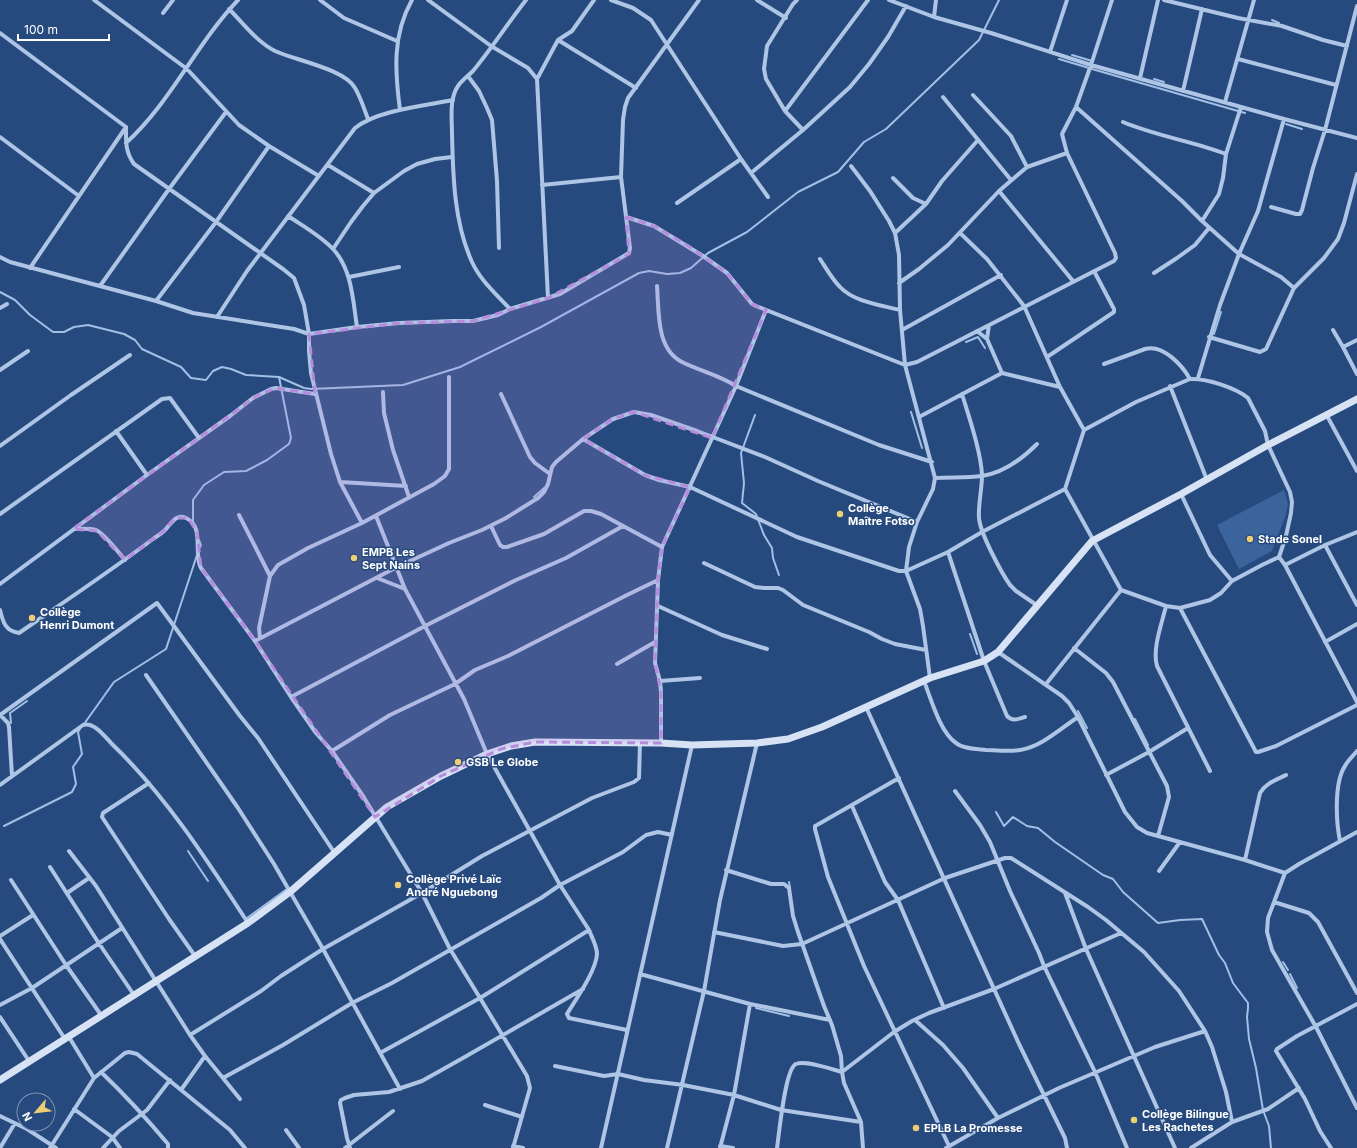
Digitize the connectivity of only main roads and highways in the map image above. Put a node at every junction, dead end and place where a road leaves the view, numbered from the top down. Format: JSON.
{"nodes":[{"id":1,"x":1357,"y":399,"type":"edge"},
{"id":2,"x":0,"y":1080,"type":"edge"}],
"edges":[{"from":1,"to":2,"type":"main road"}]}
